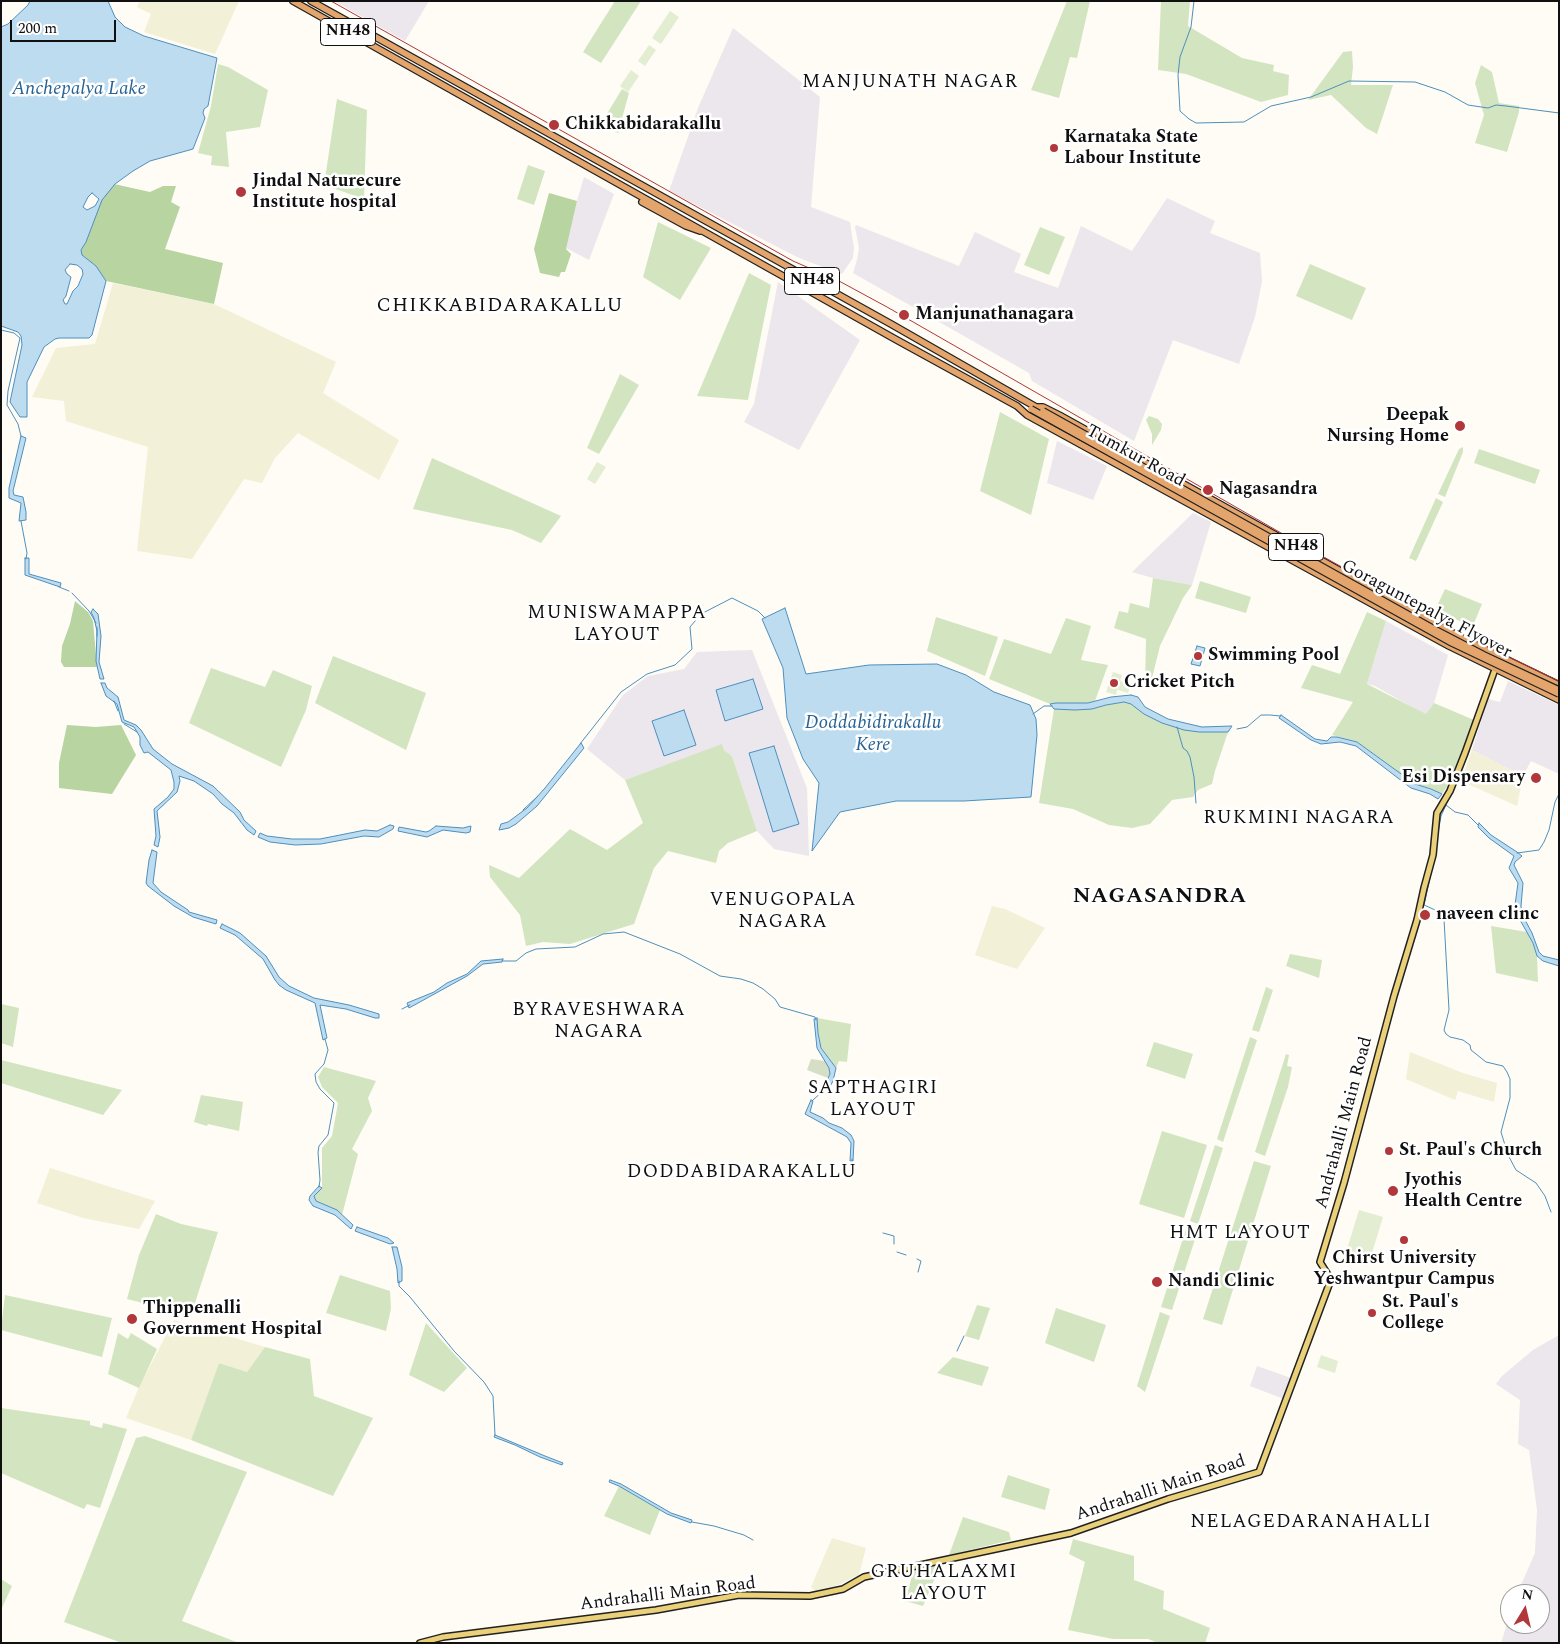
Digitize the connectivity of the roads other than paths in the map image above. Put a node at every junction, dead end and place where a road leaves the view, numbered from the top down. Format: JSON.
{"nodes":[{"id":1,"x":293,"y":1,"type":"edge"},
{"id":2,"x":311,"y":1,"type":"edge"},
{"id":3,"x":642,"y":202,"type":"dead end"},
{"id":4,"x":709,"y":233,"type":"junction"},
{"id":5,"x":1017,"y":406,"type":"junction"},
{"id":6,"x":1033,"y":408,"type":"junction"},
{"id":7,"x":1380,"y":594,"type":"junction"},
{"id":8,"x":1374,"y":605,"type":"junction"},
{"id":9,"x":1494,"y":672,"type":"dead end"},
{"id":10,"x":1559,"y":685,"type":"edge"},
{"id":11,"x":1559,"y":690,"type":"edge"},
{"id":12,"x":1559,"y":694,"type":"edge"},
{"id":13,"x":1559,"y":700,"type":"edge"},
{"id":14,"x":420,"y":1643,"type":"edge"}],
"edges":[{"from":1,"to":4,"type":"highway","number":"NH48"},
{"from":2,"to":6,"type":"highway","number":"NH48"},
{"from":3,"to":4,"type":"highway"},
{"from":4,"to":5,"type":"highway","number":"NH48"},
{"from":5,"to":6,"type":"highway","name":"Goraguntepalya Flyover"},
{"from":5,"to":8,"type":"highway","name":"Tumkur Road","number":"NH48"},
{"from":6,"to":7,"type":"highway","name":"Tumkur Road","number":"NH48"},
{"from":6,"to":11,"type":"highway","name":"Goraguntepalya Flyover","bridge":true},
{"from":6,"to":12,"type":"highway","name":"Goraguntepalya Flyover","bridge":true},
{"from":7,"to":8,"type":"highway"},
{"from":7,"to":10,"type":"highway","name":"Tumkur Road","number":"NH48"},
{"from":8,"to":13,"type":"highway","name":"Tumkur Road","number":"NH48"},
{"from":9,"to":14,"type":"main road","name":"Andrahalli Main Road"}]}
